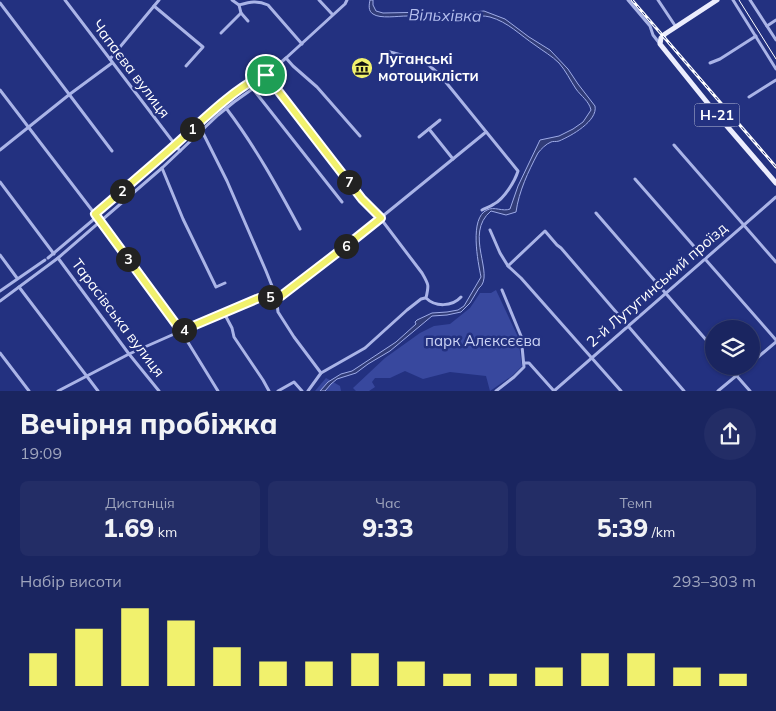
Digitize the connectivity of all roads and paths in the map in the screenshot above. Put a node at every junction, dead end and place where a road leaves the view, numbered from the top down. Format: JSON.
{"nodes":[{"id":1,"x":65,"y":0,"type":"edge"},
{"id":2,"x":159,"y":0,"type":"edge"},
{"id":3,"x":232,"y":0,"type":"edge"},
{"id":4,"x":319,"y":0,"type":"edge"},
{"id":5,"x":347,"y":0,"type":"edge"},
{"id":6,"x":628,"y":0,"type":"edge"},
{"id":7,"x":658,"y":0,"type":"edge"},
{"id":8,"x":717,"y":0,"type":"edge"},
{"id":9,"x":733,"y":0,"type":"edge"},
{"id":10,"x":750,"y":0,"type":"edge"},
{"id":11,"x":0,"y":3,"type":"edge"},
{"id":12,"x":239,"y":5,"type":"junction"},
{"id":13,"x":154,"y":6,"type":"junction"},
{"id":14,"x":241,"y":13,"type":"junction"},
{"id":15,"x":332,"y":14,"type":"junction"},
{"id":16,"x":776,"y":20,"type":"edge"},
{"id":17,"x":248,"y":21,"type":"dead end"},
{"id":18,"x":767,"y":26,"type":"junction"},
{"id":19,"x":676,"y":27,"type":"junction"},
{"id":20,"x":221,"y":33,"type":"dead end"},
{"id":21,"x":756,"y":36,"type":"junction"},
{"id":22,"x":776,"y":40,"type":"edge"},
{"id":23,"x":302,"y":44,"type":"junction"},
{"id":24,"x":660,"y":44,"type":"junction"},
{"id":25,"x":390,"y":52,"type":"dead end"},
{"id":26,"x":286,"y":58,"type":"junction"},
{"id":27,"x":111,"y":61,"type":"junction"},
{"id":28,"x":710,"y":62,"type":"dead end"},
{"id":29,"x":186,"y":66,"type":"dead end"},
{"id":30,"x":776,"y":69,"type":"edge"},
{"id":31,"x":267,"y":77,"type":"junction"},
{"id":32,"x":776,"y":80,"type":"edge"},
{"id":33,"x":253,"y":89,"type":"junction"},
{"id":34,"x":0,"y":90,"type":"edge"},
{"id":35,"x":70,"y":94,"type":"junction"},
{"id":36,"x":749,"y":97,"type":"dead end"},
{"id":37,"x":226,"y":108,"type":"junction"},
{"id":38,"x":440,"y":120,"type":"dead end"},
{"id":39,"x":28,"y":128,"type":"junction"},
{"id":40,"x":429,"y":129,"type":"junction"},
{"id":41,"x":202,"y":131,"type":"junction"},
{"id":42,"x":486,"y":132,"type":"junction"},
{"id":43,"x":360,"y":136,"type":"dead end"},
{"id":44,"x":419,"y":137,"type":"dead end"},
{"id":45,"x":175,"y":145,"type":"junction"},
{"id":46,"x":674,"y":145,"type":"dead end"},
{"id":47,"x":0,"y":150,"type":"edge"},
{"id":48,"x":112,"y":151,"type":"dead end"},
{"id":49,"x":180,"y":151,"type":"junction"},
{"id":50,"x":453,"y":159,"type":"junction"},
{"id":51,"x":162,"y":168,"type":"junction"},
{"id":52,"x":635,"y":179,"type":"dead end"},
{"id":53,"x":0,"y":182,"type":"edge"},
{"id":54,"x":776,"y":183,"type":"edge"},
{"id":55,"x":776,"y":197,"type":"edge"},
{"id":56,"x":342,"y":202,"type":"dead end"},
{"id":57,"x":482,"y":210,"type":"dead end"},
{"id":58,"x":596,"y":213,"type":"dead end"},
{"id":59,"x":95,"y":214,"type":"junction"},
{"id":60,"x":381,"y":218,"type":"junction"},
{"id":61,"x":101,"y":222,"type":"junction"},
{"id":62,"x":744,"y":225,"type":"junction"},
{"id":63,"x":300,"y":229,"type":"dead end"},
{"id":64,"x":490,"y":230,"type":"dead end"},
{"id":65,"x":54,"y":254,"type":"junction"},
{"id":66,"x":0,"y":255,"type":"edge"},
{"id":67,"x":58,"y":258,"type":"junction"},
{"id":68,"x":705,"y":259,"type":"junction"},
{"id":69,"x":776,"y":262,"type":"edge"},
{"id":70,"x":508,"y":266,"type":"junction"},
{"id":71,"x":17,"y":278,"type":"junction"},
{"id":72,"x":225,"y":283,"type":"dead end"},
{"id":73,"x":18,"y":288,"type":"junction"},
{"id":74,"x":0,"y":290,"type":"edge"},
{"id":75,"x":502,"y":290,"type":"dead end"},
{"id":76,"x":665,"y":293,"type":"junction"},
{"id":77,"x":276,"y":296,"type":"junction"},
{"id":78,"x":461,"y":297,"type":"dead end"},
{"id":79,"x":426,"y":298,"type":"junction"},
{"id":80,"x":0,"y":301,"type":"edge"},
{"id":81,"x":224,"y":313,"type":"junction"},
{"id":82,"x":628,"y":326,"type":"junction"},
{"id":83,"x":181,"y":331,"type":"junction"},
{"id":84,"x":705,"y":339,"type":"edge"},
{"id":85,"x":776,"y":341,"type":"edge"},
{"id":86,"x":0,"y":353,"type":"edge"},
{"id":87,"x":129,"y":354,"type":"junction"},
{"id":88,"x":760,"y":355,"type":"edge"},
{"id":89,"x":591,"y":357,"type":"junction"},
{"id":90,"x":524,"y":363,"type":"junction"},
{"id":91,"x":321,"y":373,"type":"junction"},
{"id":92,"x":87,"y":375,"type":"junction"},
{"id":93,"x":737,"y":376,"type":"joint"},
{"id":94,"x":29,"y":391,"type":"edge"},
{"id":95,"x":58,"y":391,"type":"edge"},
{"id":96,"x":98,"y":391,"type":"edge"},
{"id":97,"x":159,"y":391,"type":"edge"},
{"id":98,"x":218,"y":391,"type":"edge"},
{"id":99,"x":269,"y":391,"type":"edge"},
{"id":100,"x":278,"y":391,"type":"edge"},
{"id":101,"x":302,"y":391,"type":"edge"},
{"id":102,"x":308,"y":391,"type":"edge"},
{"id":103,"x":496,"y":391,"type":"edge"},
{"id":104,"x":554,"y":391,"type":"edge"},
{"id":105,"x":621,"y":391,"type":"edge"},
{"id":106,"x":684,"y":391,"type":"edge"},
{"id":107,"x":718,"y":391,"type":"edge"},
{"id":108,"x":750,"y":391,"type":"edge"}],
"edges":[{"from":1,"to":27,"type":"street","name":"Чапаєва вулиця"},
{"from":2,"to":13,"type":"street"},
{"from":3,"to":12,"type":"street"},
{"from":4,"to":15,"type":"street"},
{"from":5,"to":15,"type":"street"},
{"from":6,"to":24,"type":"street"},
{"from":7,"to":19,"type":"street"},
{"from":8,"to":19,"type":"main road"},
{"from":9,"to":21,"type":"street"},
{"from":10,"to":18,"type":"street"},
{"from":11,"to":35,"type":"street"},
{"from":12,"to":14,"type":"street"},
{"from":12,"to":23,"type":"street"},
{"from":13,"to":27,"type":"street"},
{"from":13,"to":29,"type":"street"},
{"from":14,"to":17,"type":"street"},
{"from":14,"to":20,"type":"street"},
{"from":15,"to":23,"type":"street"},
{"from":16,"to":18,"type":"street"},
{"from":18,"to":22,"type":"street"},
{"from":19,"to":24,"type":"main road"},
{"from":21,"to":28,"type":"street"},
{"from":21,"to":30,"type":"street"},
{"from":23,"to":26,"type":"street"},
{"from":24,"to":54,"type":"main road","number":"Н-21"},
{"from":25,"to":42,"type":"street"},
{"from":26,"to":31,"type":"street"},
{"from":26,"to":43,"type":"street"},
{"from":27,"to":35,"type":"street"},
{"from":27,"to":45,"type":"street","name":"Чапаєва вулиця"},
{"from":31,"to":33,"type":"street"},
{"from":31,"to":45,"type":"street"},
{"from":31,"to":60,"type":"street"},
{"from":32,"to":36,"type":"street"},
{"from":33,"to":37,"type":"street"},
{"from":33,"to":56,"type":"street"},
{"from":34,"to":39,"type":"street"},
{"from":35,"to":39,"type":"street"},
{"from":35,"to":48,"type":"street"},
{"from":37,"to":41,"type":"street"},
{"from":37,"to":63,"type":"street"},
{"from":38,"to":40,"type":"street"},
{"from":39,"to":47,"type":"street"},
{"from":39,"to":59,"type":"street"},
{"from":40,"to":44,"type":"street"},
{"from":40,"to":50,"type":"street"},
{"from":41,"to":49,"type":"street"},
{"from":41,"to":77,"type":"street"},
{"from":42,"to":50,"type":"street"},
{"from":42,"to":57,"type":"street"},
{"from":45,"to":49,"type":"street","name":"Чапаєва вулиця"},
{"from":45,"to":59,"type":"street"},
{"from":46,"to":62,"type":"street"},
{"from":49,"to":51,"type":"street"},
{"from":50,"to":60,"type":"street"},
{"from":51,"to":61,"type":"street"},
{"from":51,"to":72,"type":"street"},
{"from":52,"to":68,"type":"street"},
{"from":53,"to":65,"type":"street","name":"Тарасівська вулиця"},
{"from":55,"to":62,"type":"street","name":"2-й Лутугинський проїзд"},
{"from":58,"to":76,"type":"street"},
{"from":59,"to":61,"type":"street"},
{"from":59,"to":65,"type":"street"},
{"from":60,"to":77,"type":"street"},
{"from":60,"to":79,"type":"street"},
{"from":61,"to":67,"type":"street"},
{"from":61,"to":83,"type":"street"},
{"from":62,"to":68,"type":"street","name":"2-й Лутугинський проїзд"},
{"from":62,"to":69,"type":"street"},
{"from":64,"to":70,"type":"street"},
{"from":65,"to":71,"type":"street"},
{"from":66,"to":71,"type":"street"},
{"from":67,"to":73,"type":"street"},
{"from":67,"to":87,"type":"street","name":"Тарасівська вулиця"},
{"from":68,"to":76,"type":"street","name":"2-й Лутугинський проїзд"},
{"from":68,"to":85,"type":"street"},
{"from":70,"to":82,"type":"street"},
{"from":70,"to":89,"type":"street"},
{"from":71,"to":74,"type":"street"},
{"from":73,"to":80,"type":"street"},
{"from":73,"to":92,"type":"street"},
{"from":75,"to":90,"type":"street"},
{"from":76,"to":82,"type":"street","name":"2-й Лутугинський проїзд"},
{"from":76,"to":84,"type":"street"},
{"from":77,"to":81,"type":"street"},
{"from":77,"to":91,"type":"street"},
{"from":78,"to":79,"type":"street"},
{"from":79,"to":91,"type":"street"},
{"from":81,"to":83,"type":"street"},
{"from":81,"to":99,"type":"street"},
{"from":82,"to":89,"type":"street","name":"2-й Лутугинський проїзд"},
{"from":82,"to":106,"type":"street"},
{"from":83,"to":87,"type":"street"},
{"from":83,"to":98,"type":"street"},
{"from":85,"to":88,"type":"street"},
{"from":86,"to":94,"type":"street"},
{"from":87,"to":92,"type":"street"},
{"from":87,"to":97,"type":"street","name":"Тарасівська вулиця"},
{"from":89,"to":104,"type":"street","name":"2-й Лутугинський проїзд"},
{"from":89,"to":105,"type":"street"},
{"from":90,"to":103,"type":"street"},
{"from":90,"to":104,"type":"street"},
{"from":91,"to":102,"type":"street"},
{"from":92,"to":95,"type":"street"},
{"from":92,"to":96,"type":"street"},
{"from":93,"to":107,"type":"street"},
{"from":93,"to":108,"type":"street"},
{"from":100,"to":101,"type":"street"}]}
